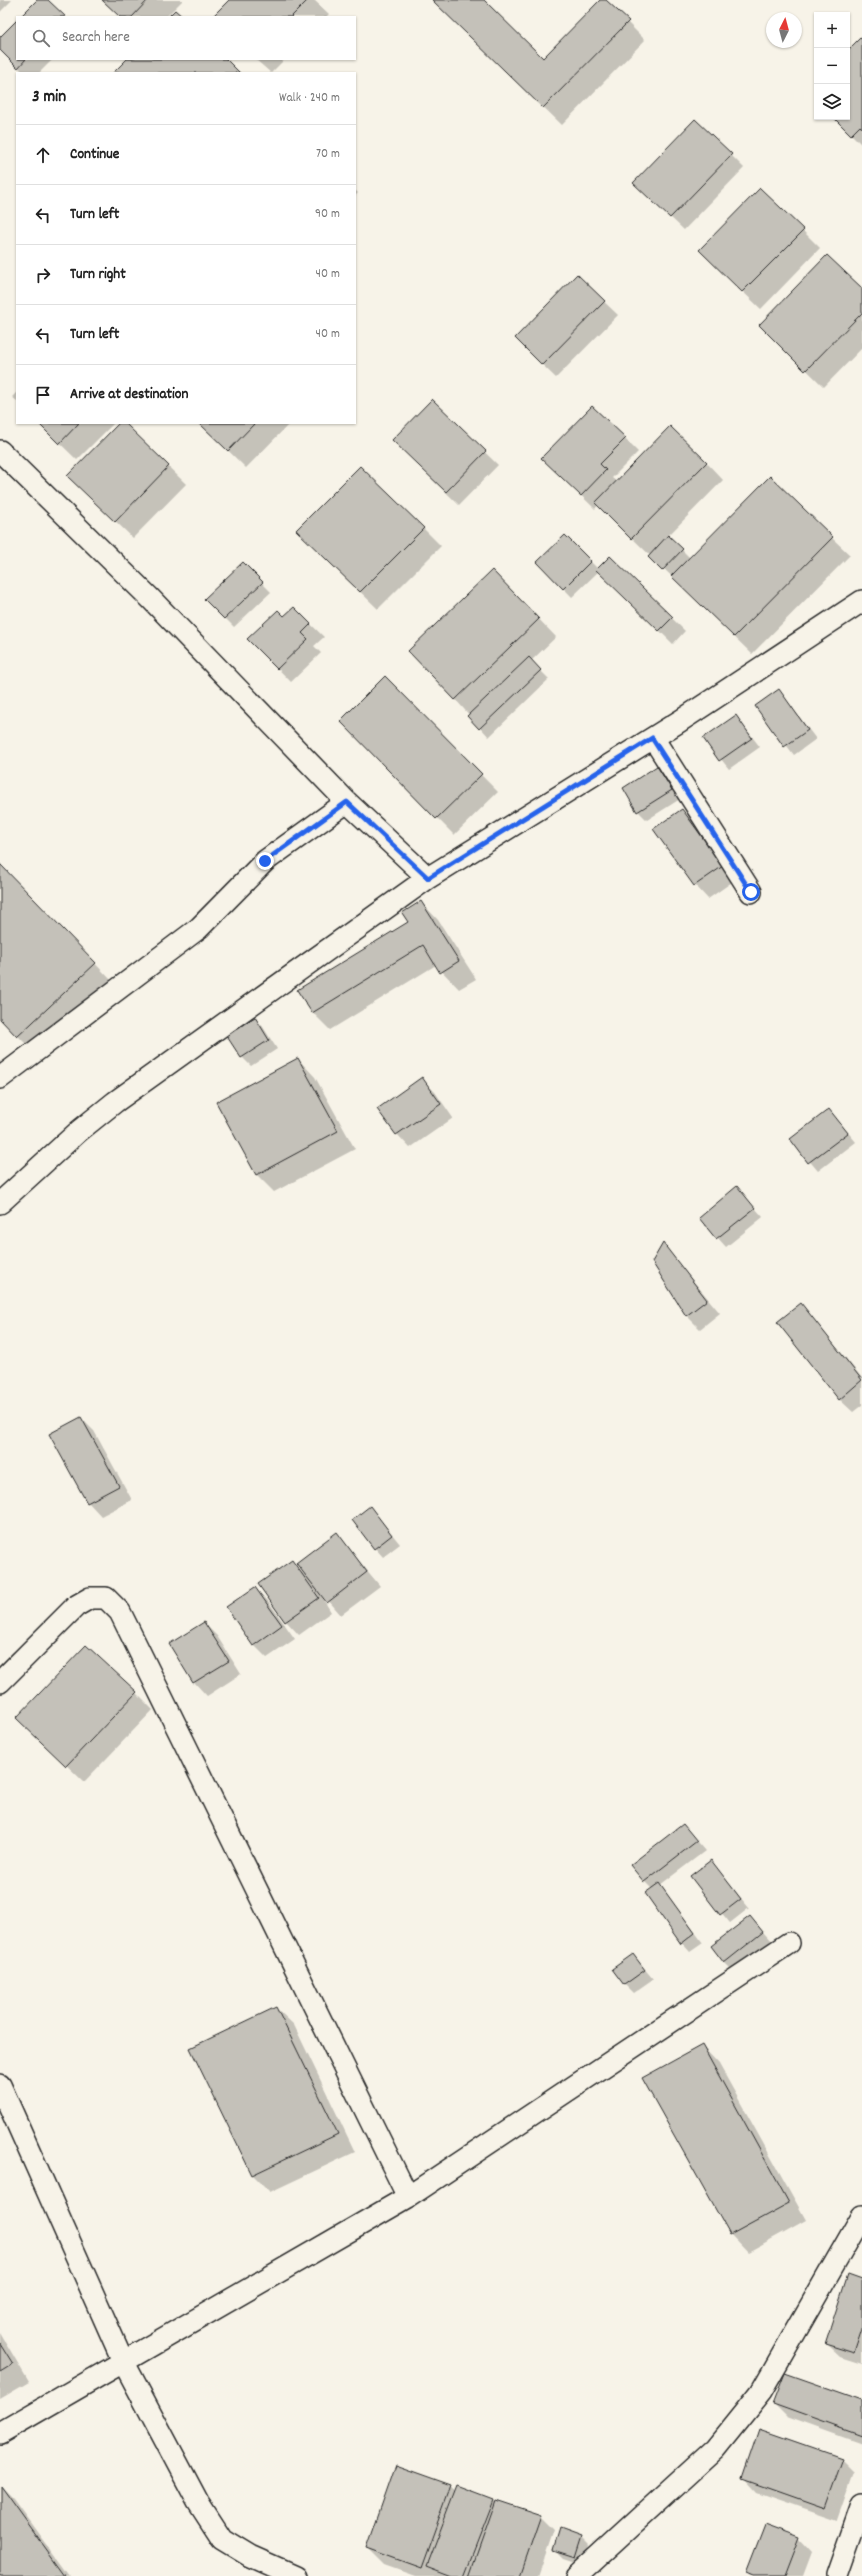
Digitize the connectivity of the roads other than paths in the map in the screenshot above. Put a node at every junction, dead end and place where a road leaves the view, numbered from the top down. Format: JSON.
{"nodes":[{"id":1,"x":0,"y":451,"type":"edge"},
{"id":2,"x":862,"y":601,"type":"edge"},
{"id":3,"x":652,"y":738,"type":"junction"},
{"id":4,"x":347,"y":802,"type":"junction"},
{"id":5,"x":428,"y":878,"type":"junction"},
{"id":6,"x":751,"y":892,"type":"dead end"},
{"id":7,"x":0,"y":1078,"type":"edge"},
{"id":8,"x":0,"y":1203,"type":"edge"},
{"id":9,"x":0,"y":1682,"type":"edge"},
{"id":10,"x":789,"y":1943,"type":"dead end"},
{"id":11,"x":0,"y":2085,"type":"edge"},
{"id":12,"x":408,"y":2197,"type":"junction"},
{"id":13,"x":862,"y":2216,"type":"edge"},
{"id":14,"x":123,"y":2361,"type":"junction"},
{"id":15,"x":0,"y":2433,"type":"edge"},
{"id":16,"x":862,"y":2505,"type":"edge"},
{"id":17,"x":295,"y":2576,"type":"edge"},
{"id":18,"x":576,"y":2576,"type":"edge"},
{"id":19,"x":837,"y":2576,"type":"edge"}],
"edges":[{"from":1,"to":4,"type":"street"},
{"from":2,"to":3,"type":"street"},
{"from":3,"to":5,"type":"street"},
{"from":3,"to":6,"type":"street"},
{"from":4,"to":5,"type":"street"},
{"from":4,"to":7,"type":"street"},
{"from":5,"to":8,"type":"street"},
{"from":9,"to":12,"type":"street"},
{"from":10,"to":12,"type":"street"},
{"from":11,"to":14,"type":"street"},
{"from":12,"to":14,"type":"street"},
{"from":13,"to":18,"type":"street"},
{"from":14,"to":15,"type":"street"},
{"from":14,"to":17,"type":"street"},
{"from":16,"to":19,"type":"street"}]}
